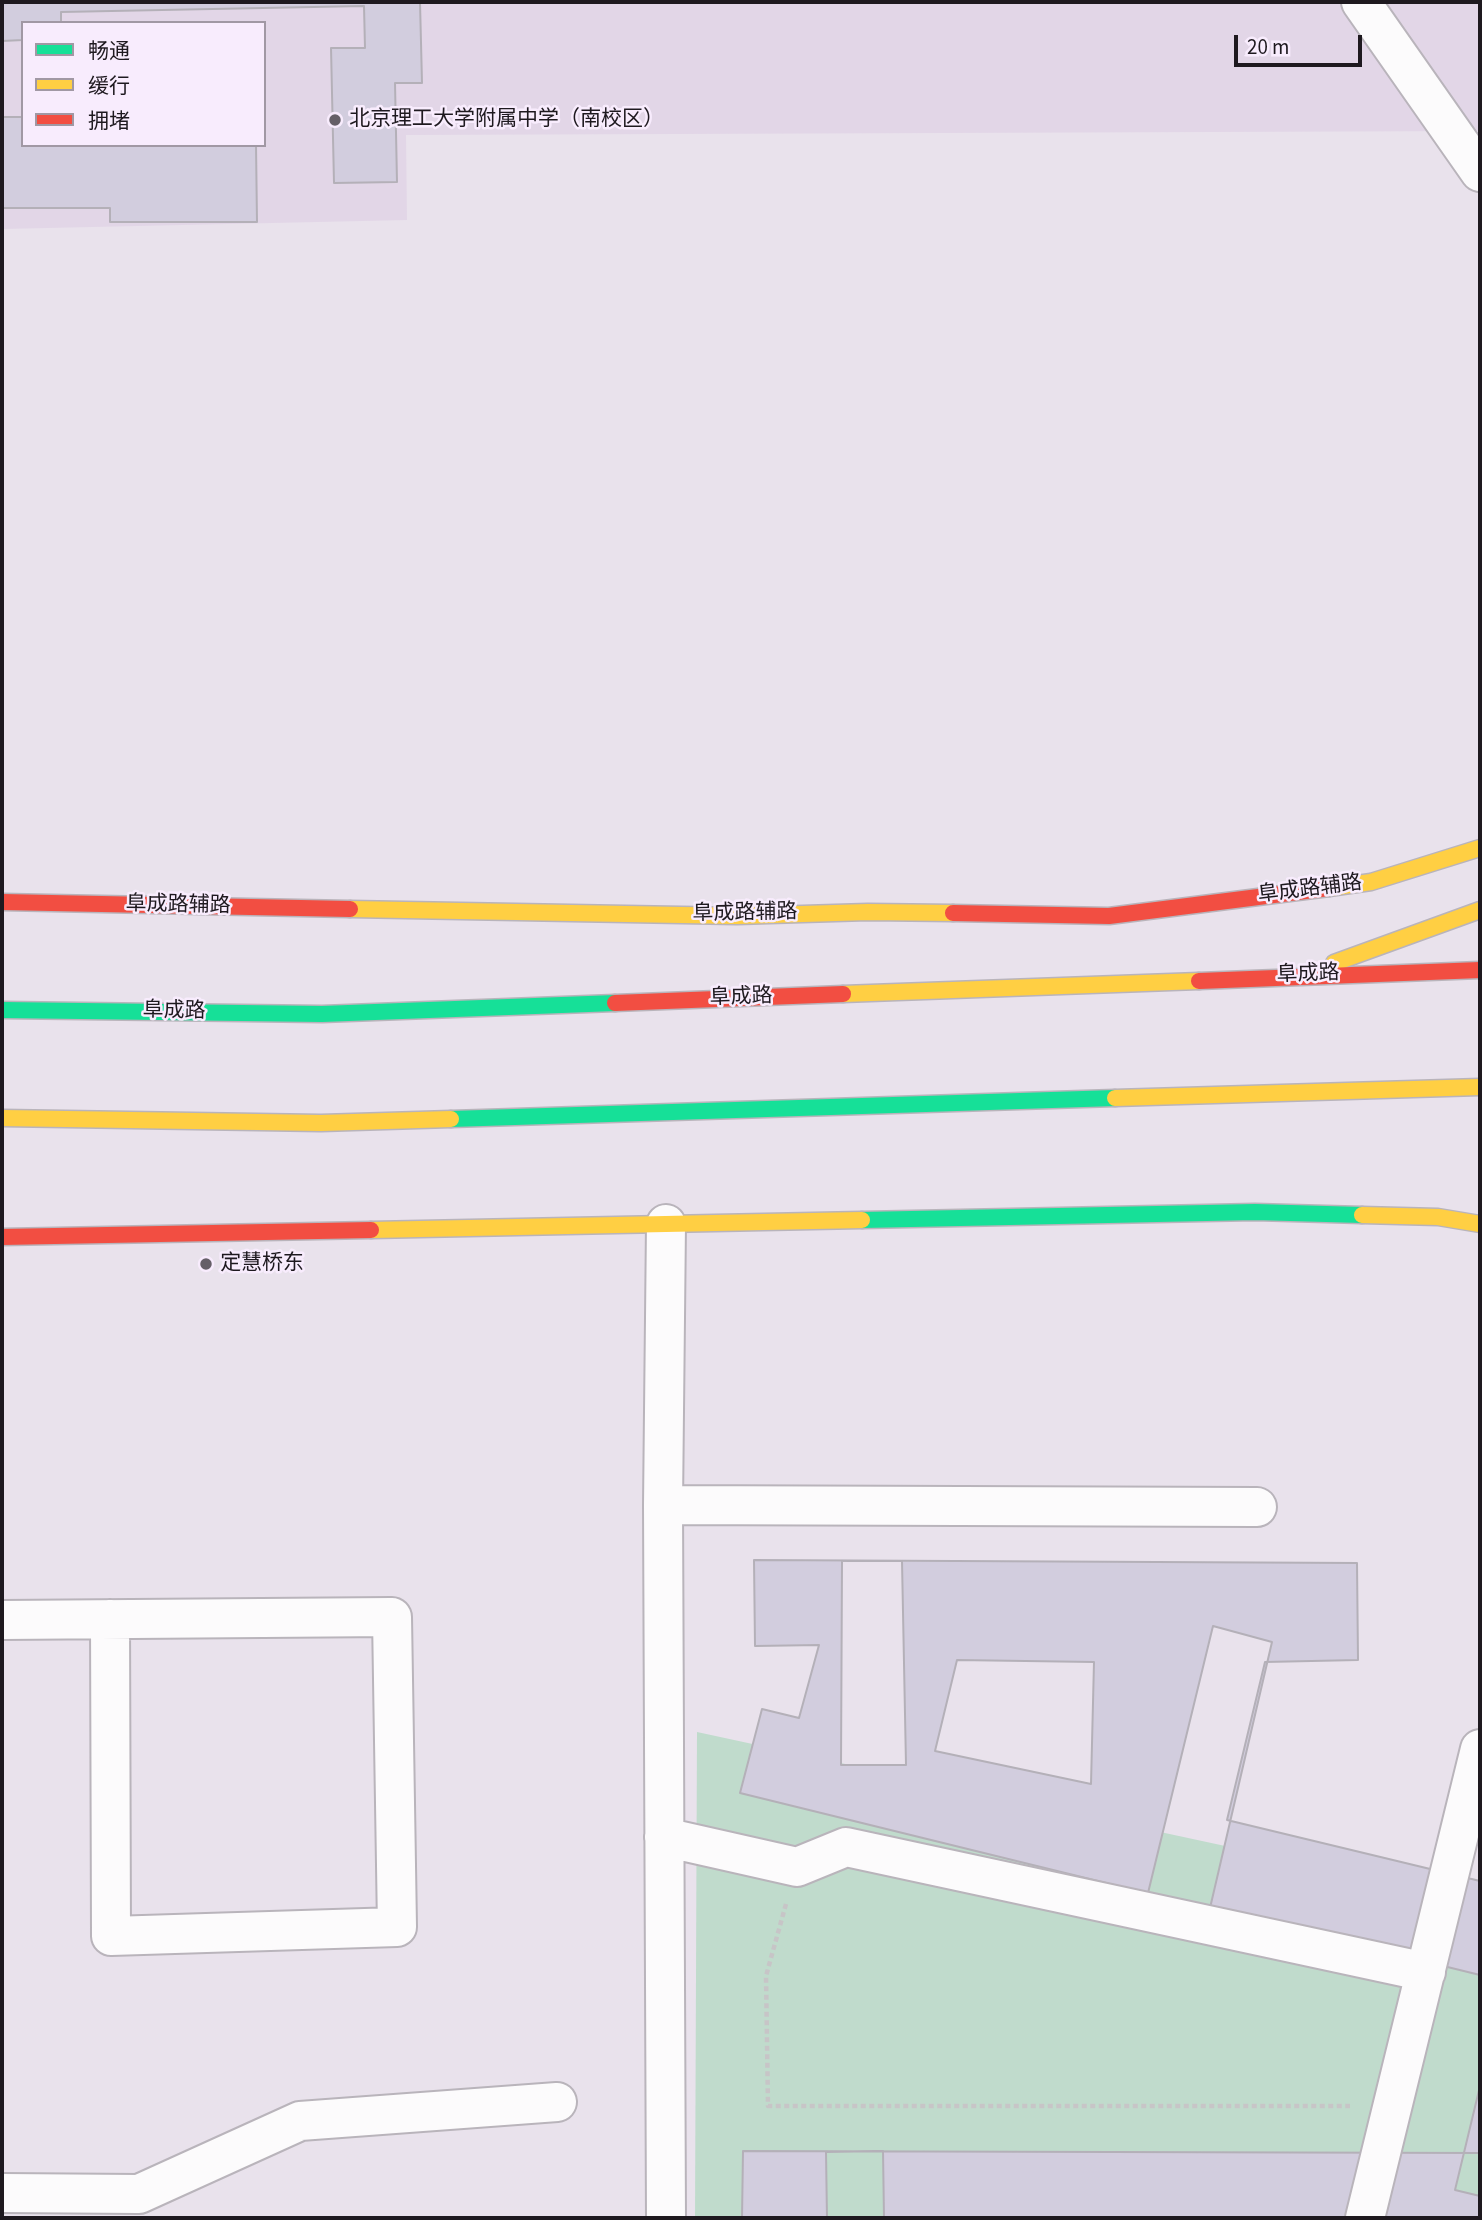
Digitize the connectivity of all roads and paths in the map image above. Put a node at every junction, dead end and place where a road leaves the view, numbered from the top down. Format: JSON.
{"nodes":[{"id":1,"x":1361,"y":2,"type":"edge"},
{"id":2,"x":1480,"y":172,"type":"edge"},
{"id":3,"x":1480,"y":848,"type":"edge"},
{"id":4,"x":2,"y":902,"type":"edge"},
{"id":5,"x":1480,"y":910,"type":"edge"},
{"id":6,"x":1480,"y":970,"type":"edge"},
{"id":7,"x":1301,"y":975,"type":"junction"},
{"id":8,"x":2,"y":1010,"type":"edge"},
{"id":9,"x":1480,"y":1087,"type":"edge"},
{"id":10,"x":1435,"y":1089,"type":"junction"},
{"id":11,"x":1469,"y":1103,"type":"dead end"},
{"id":12,"x":2,"y":1118,"type":"edge"},
{"id":13,"x":666,"y":1224,"type":"junction"},
{"id":14,"x":1480,"y":1224,"type":"edge"},
{"id":15,"x":2,"y":1237,"type":"edge"},
{"id":16,"x":663,"y":1505,"type":"junction"},
{"id":17,"x":1257,"y":1507,"type":"dead end"},
{"id":18,"x":110,"y":1619,"type":"junction"},
{"id":19,"x":2,"y":1620,"type":"edge"},
{"id":20,"x":1480,"y":1749,"type":"edge"},
{"id":21,"x":664,"y":1836,"type":"junction"},
{"id":22,"x":797,"y":1867,"type":"junction"},
{"id":23,"x":1426,"y":1972,"type":"junction"},
{"id":24,"x":557,"y":2102,"type":"dead end"},
{"id":25,"x":1392,"y":2106,"type":"junction"},
{"id":26,"x":2,"y":2193,"type":"edge"},
{"id":27,"x":666,"y":2218,"type":"edge"},
{"id":28,"x":1365,"y":2218,"type":"edge"}],
"edges":[{"from":1,"to":2,"type":"street"},
{"from":3,"to":4,"type":"main road","name":"阜成路辅路"},
{"from":5,"to":7,"type":"main road"},
{"from":6,"to":7,"type":"main road","name":"阜成路"},
{"from":7,"to":8,"type":"main road","name":"阜成路"},
{"from":9,"to":10,"type":"main road"},
{"from":10,"to":11,"type":"main road"},
{"from":10,"to":12,"type":"main road"},
{"from":13,"to":14,"type":"main road"},
{"from":13,"to":15,"type":"main road"},
{"from":13,"to":16,"type":"street"},
{"from":16,"to":17,"type":"street"},
{"from":16,"to":21,"type":"street"},
{"from":18,"to":18,"type":"street"},
{"from":18,"to":19,"type":"street"},
{"from":20,"to":23,"type":"street"},
{"from":21,"to":22,"type":"street"},
{"from":21,"to":27,"type":"street"},
{"from":22,"to":23,"type":"street"},
{"from":22,"to":25,"type":"path"},
{"from":23,"to":25,"type":"street"},
{"from":24,"to":26,"type":"street"},
{"from":25,"to":28,"type":"street"}]}
